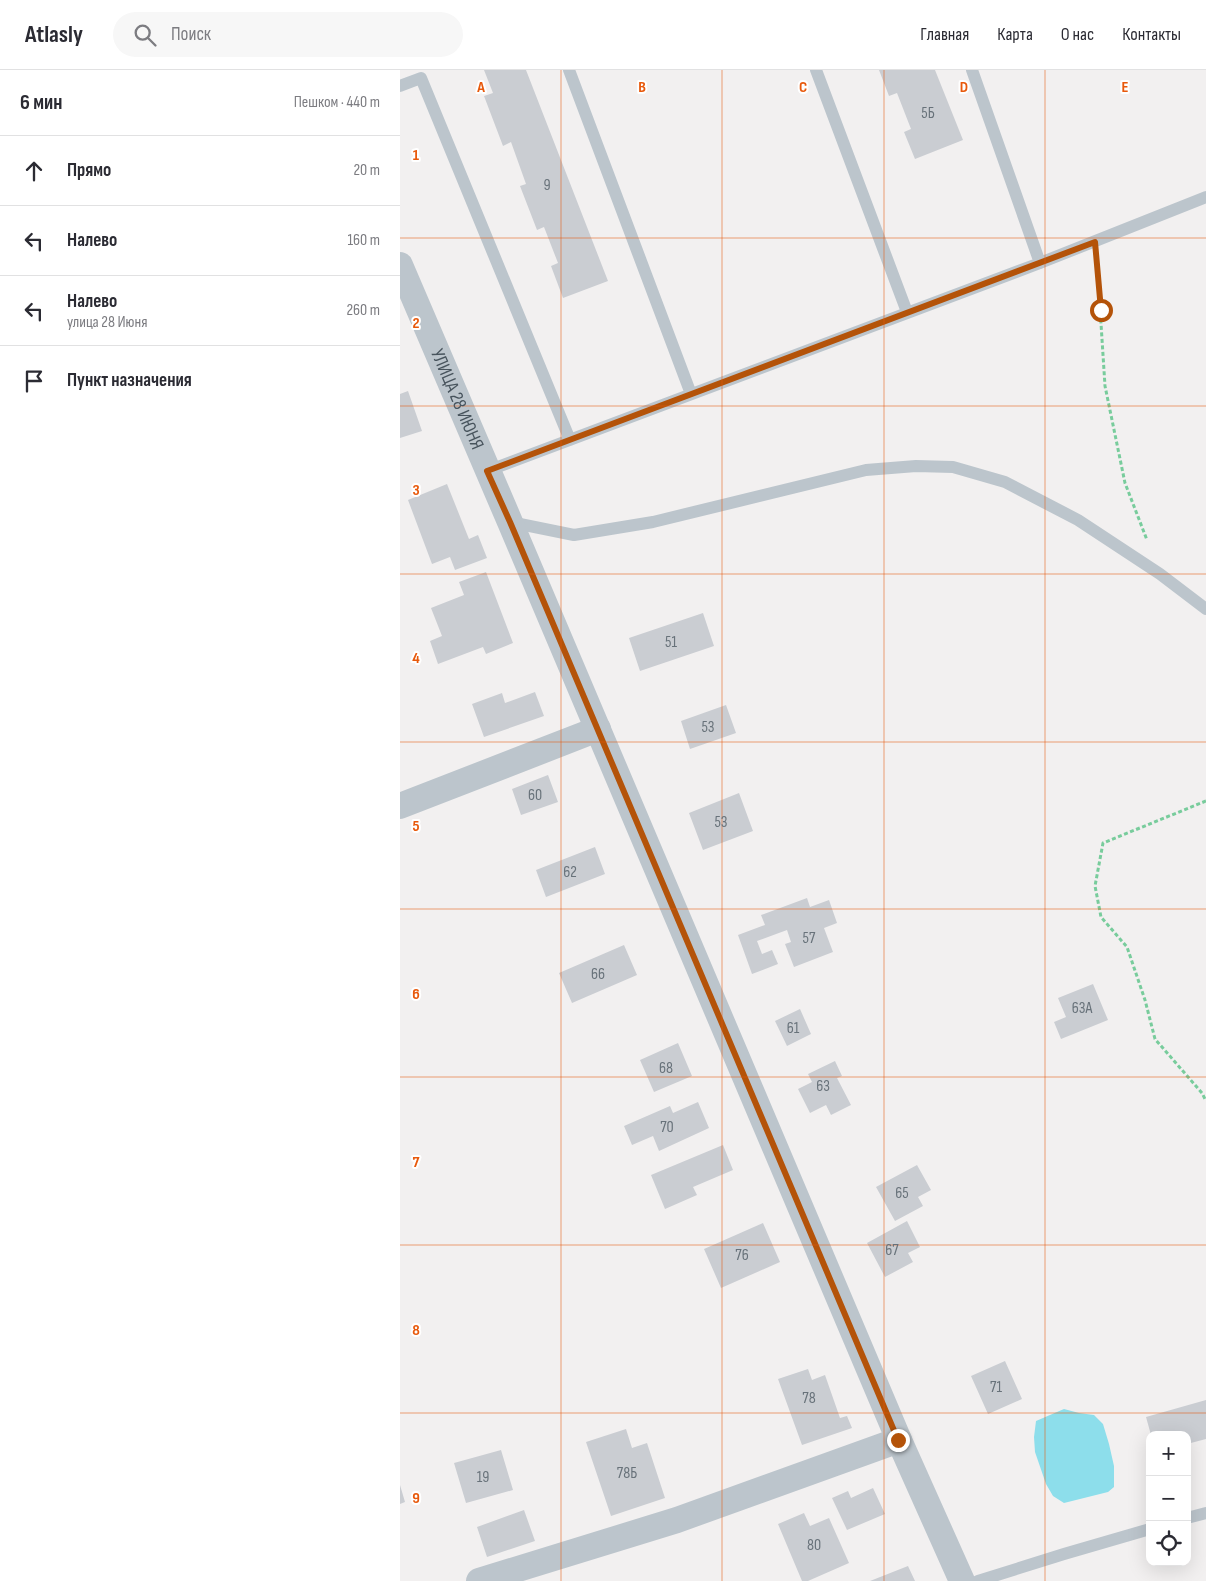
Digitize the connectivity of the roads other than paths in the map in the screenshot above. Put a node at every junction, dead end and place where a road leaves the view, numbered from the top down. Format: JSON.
{"nodes":[{"id":1,"x":569,"y":70,"type":"edge"},
{"id":2,"x":816,"y":70,"type":"edge"},
{"id":3,"x":972,"y":70,"type":"edge"},
{"id":4,"x":400,"y":86,"type":"edge"},
{"id":5,"x":1206,"y":197,"type":"edge"},
{"id":6,"x":1040,"y":262,"type":"junction"},
{"id":7,"x":400,"y":265,"type":"edge"},
{"id":8,"x":908,"y":312,"type":"junction"},
{"id":9,"x":691,"y":394,"type":"junction"},
{"id":10,"x":570,"y":440,"type":"junction"},
{"id":11,"x":487,"y":471,"type":"junction"},
{"id":12,"x":510,"y":522,"type":"junction"},
{"id":13,"x":1206,"y":609,"type":"edge"},
{"id":14,"x":598,"y":728,"type":"junction"},
{"id":15,"x":400,"y":806,"type":"edge"},
{"id":16,"x":898,"y":1440,"type":"junction"},
{"id":17,"x":1206,"y":1513,"type":"edge"},
{"id":18,"x":1191,"y":1517,"type":"edge"},
{"id":19,"x":1146,"y":1530,"type":"edge"},
{"id":20,"x":479,"y":1581,"type":"edge"},
{"id":21,"x":962,"y":1581,"type":"edge"},
{"id":22,"x":978,"y":1581,"type":"edge"}],
"edges":[{"from":1,"to":9,"type":"lane"},
{"from":2,"to":8,"type":"lane"},
{"from":3,"to":6,"type":"lane"},
{"from":4,"to":10,"type":"lane"},
{"from":5,"to":6,"type":"lane"},
{"from":6,"to":8,"type":"lane"},
{"from":7,"to":11,"type":"street","name":"УЛИЦА 28 ИЮНЯ"},
{"from":8,"to":9,"type":"lane"},
{"from":9,"to":10,"type":"lane"},
{"from":10,"to":11,"type":"lane"},
{"from":11,"to":12,"type":"street","name":"УЛИЦА 28 ИЮНЯ"},
{"from":12,"to":13,"type":"lane"},
{"from":12,"to":14,"type":"street","name":"УЛИЦА 28 ИЮНЯ"},
{"from":14,"to":15,"type":"street"},
{"from":14,"to":16,"type":"street","name":"УЛИЦА 28 ИЮНЯ"},
{"from":16,"to":20,"type":"street"},
{"from":16,"to":21,"type":"street","name":"УЛИЦА 28 ИЮНЯ"},
{"from":17,"to":18,"type":"lane"},
{"from":19,"to":22,"type":"lane"}]}
